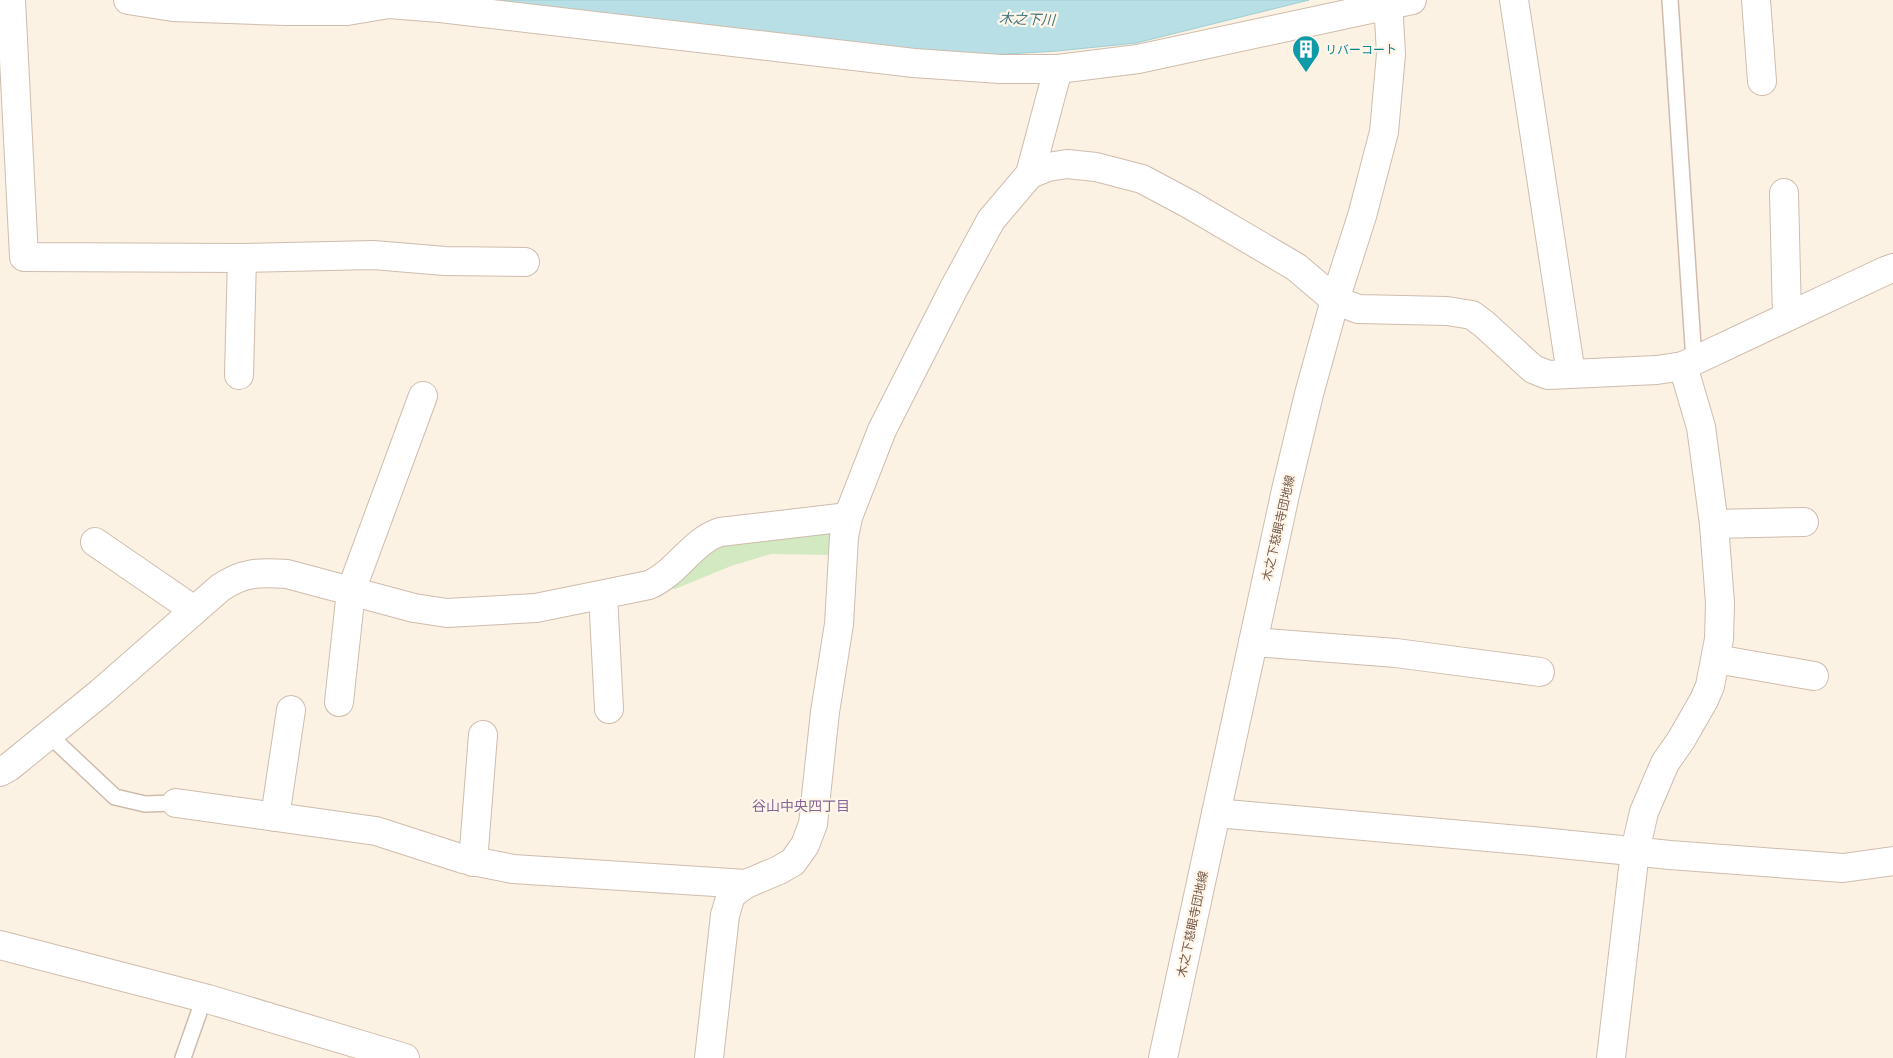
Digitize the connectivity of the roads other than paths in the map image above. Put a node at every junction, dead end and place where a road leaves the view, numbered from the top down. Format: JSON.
{"nodes":[{"id":1,"x":10,"y":0,"type":"edge"},
{"id":2,"x":128,"y":0,"type":"edge"},
{"id":3,"x":1514,"y":0,"type":"edge"},
{"id":4,"x":1670,"y":0,"type":"edge"},
{"id":5,"x":1756,"y":0,"type":"edge"},
{"id":6,"x":1396,"y":2,"type":"edge"},
{"id":7,"x":1058,"y":69,"type":"junction"},
{"id":8,"x":1762,"y":81,"type":"dead end"},
{"id":9,"x":1030,"y":174,"type":"junction"},
{"id":10,"x":1784,"y":193,"type":"dead end"},
{"id":11,"x":242,"y":258,"type":"junction"},
{"id":12,"x":525,"y":262,"type":"dead end"},
{"id":13,"x":1893,"y":268,"type":"edge"},
{"id":14,"x":1335,"y":300,"type":"junction"},
{"id":15,"x":1787,"y":317,"type":"junction"},
{"id":16,"x":1688,"y":363,"type":"junction"},
{"id":17,"x":1571,"y":374,"type":"junction"},
{"id":18,"x":239,"y":375,"type":"dead end"},
{"id":19,"x":423,"y":396,"type":"dead end"},
{"id":20,"x":848,"y":517,"type":"junction"},
{"id":21,"x":1804,"y":522,"type":"dead end"},
{"id":22,"x":1714,"y":524,"type":"junction"},
{"id":23,"x":95,"y":542,"type":"dead end"},
{"id":24,"x":351,"y":591,"type":"junction"},
{"id":25,"x":603,"y":595,"type":"junction"},
{"id":26,"x":194,"y":610,"type":"junction"},
{"id":27,"x":1252,"y":642,"type":"junction"},
{"id":28,"x":1716,"y":659,"type":"junction"},
{"id":29,"x":1540,"y":672,"type":"dead end"},
{"id":30,"x":1814,"y":676,"type":"dead end"},
{"id":31,"x":338,"y":702,"type":"dead end"},
{"id":32,"x":609,"y":709,"type":"dead end"},
{"id":33,"x":291,"y":710,"type":"dead end"},
{"id":34,"x":49,"y":735,"type":"junction"},
{"id":35,"x":483,"y":735,"type":"dead end"},
{"id":36,"x":0,"y":772,"type":"edge"},
{"id":37,"x":176,"y":803,"type":"joint"},
{"id":38,"x":1216,"y":813,"type":"junction"},
{"id":39,"x":275,"y":816,"type":"junction"},
{"id":40,"x":1635,"y":852,"type":"junction"},
{"id":41,"x":1893,"y":861,"type":"edge"},
{"id":42,"x":473,"y":862,"type":"junction"},
{"id":43,"x":746,"y":884,"type":"junction"},
{"id":44,"x":0,"y":945,"type":"edge"},
{"id":45,"x":204,"y":998,"type":"junction"},
{"id":46,"x":183,"y":1058,"type":"edge"},
{"id":47,"x":405,"y":1058,"type":"edge"},
{"id":48,"x":709,"y":1058,"type":"edge"},
{"id":49,"x":1163,"y":1058,"type":"edge"},
{"id":50,"x":1611,"y":1058,"type":"edge"}],
"edges":[{"from":1,"to":11,"type":"street"},
{"from":2,"to":7,"type":"street"},
{"from":3,"to":17,"type":"street"},
{"from":4,"to":16,"type":"lane"},
{"from":5,"to":8,"type":"street"},
{"from":6,"to":7,"type":"street"},
{"from":6,"to":14,"type":"street","name":"木之下慈眼寺団地線"},
{"from":7,"to":9,"type":"street"},
{"from":9,"to":14,"type":"street"},
{"from":9,"to":20,"type":"street"},
{"from":10,"to":15,"type":"street"},
{"from":11,"to":12,"type":"street"},
{"from":11,"to":18,"type":"street"},
{"from":13,"to":15,"type":"street"},
{"from":14,"to":17,"type":"street"},
{"from":14,"to":27,"type":"street","name":"木之下慈眼寺団地線"},
{"from":15,"to":16,"type":"street"},
{"from":16,"to":17,"type":"street"},
{"from":16,"to":22,"type":"street"},
{"from":19,"to":24,"type":"street"},
{"from":20,"to":25,"type":"street"},
{"from":20,"to":43,"type":"street"},
{"from":21,"to":22,"type":"street"},
{"from":22,"to":28,"type":"street"},
{"from":23,"to":26,"type":"street"},
{"from":24,"to":25,"type":"street"},
{"from":24,"to":26,"type":"street"},
{"from":24,"to":31,"type":"street"},
{"from":25,"to":32,"type":"street"},
{"from":26,"to":34,"type":"street"},
{"from":27,"to":29,"type":"street"},
{"from":27,"to":38,"type":"street","name":"木之下慈眼寺団地線"},
{"from":28,"to":30,"type":"street"},
{"from":28,"to":40,"type":"street"},
{"from":33,"to":39,"type":"street"},
{"from":34,"to":36,"type":"street"},
{"from":34,"to":37,"type":"lane"},
{"from":35,"to":42,"type":"street"},
{"from":37,"to":39,"type":"street"},
{"from":38,"to":40,"type":"street"},
{"from":38,"to":49,"type":"street","name":"木之下慈眼寺団地線"},
{"from":39,"to":42,"type":"street"},
{"from":40,"to":41,"type":"street"},
{"from":40,"to":50,"type":"street"},
{"from":42,"to":43,"type":"street"},
{"from":43,"to":48,"type":"street"},
{"from":44,"to":45,"type":"street"},
{"from":45,"to":46,"type":"lane"},
{"from":45,"to":47,"type":"street"}]}
